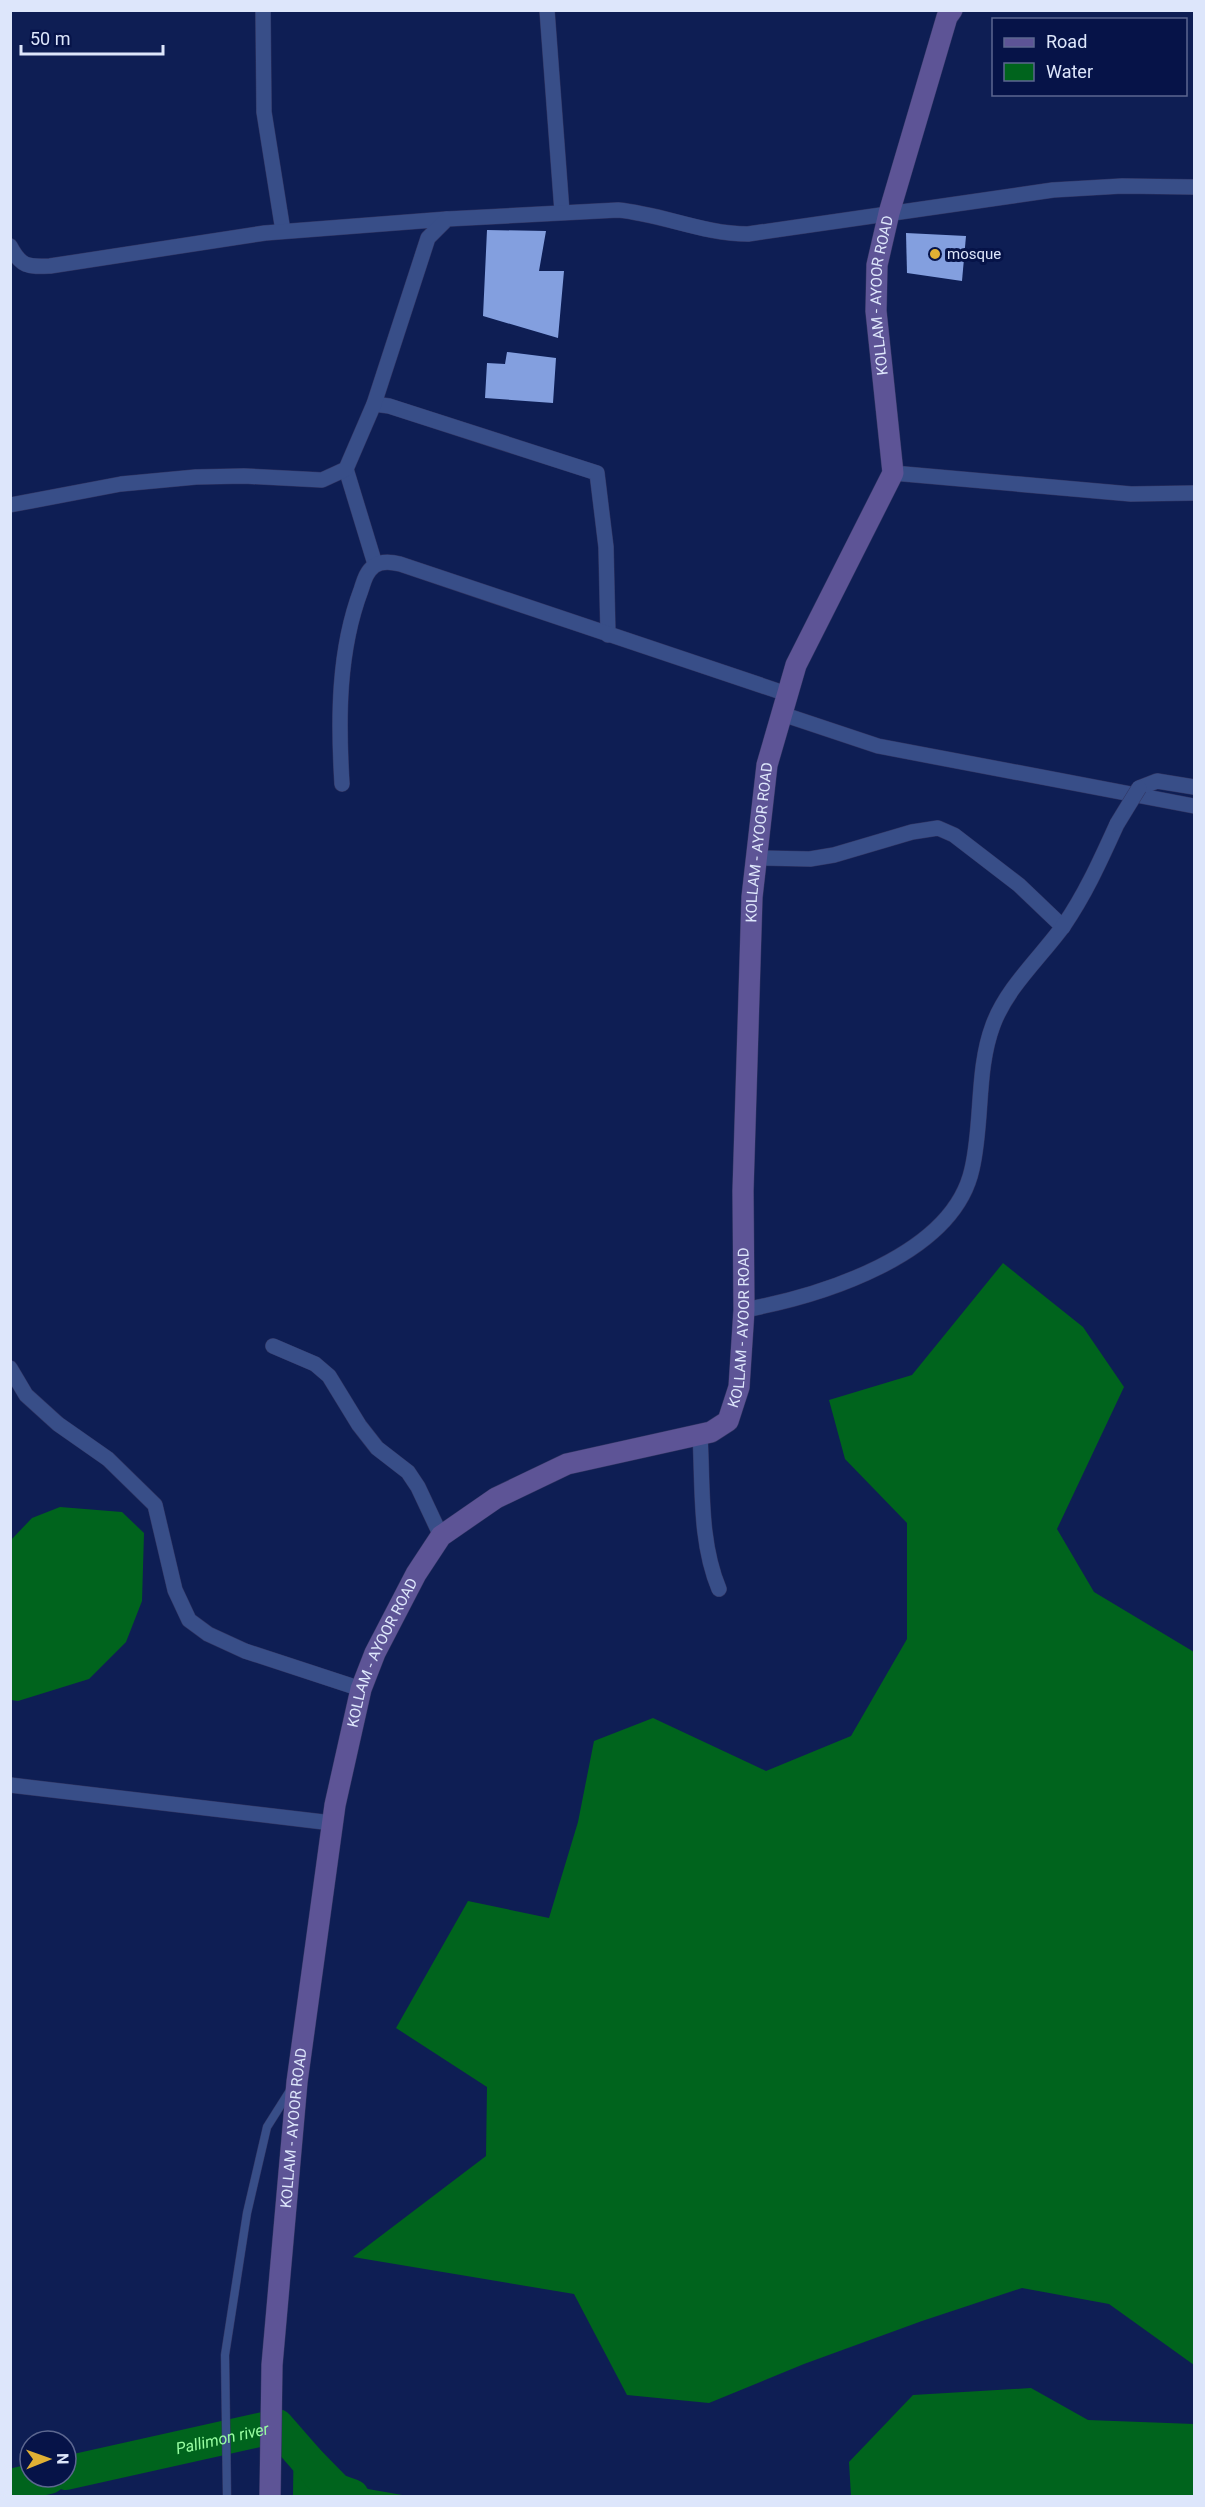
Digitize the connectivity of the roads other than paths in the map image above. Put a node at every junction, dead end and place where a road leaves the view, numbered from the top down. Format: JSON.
{"nodes":[{"id":1,"x":263,"y":10,"type":"edge"},
{"id":2,"x":547,"y":10,"type":"edge"},
{"id":3,"x":952,"y":10,"type":"edge"},
{"id":4,"x":1194,"y":187,"type":"edge"},
{"id":5,"x":562,"y":212,"type":"junction"},
{"id":6,"x":889,"y":213,"type":"junction"},
{"id":7,"x":447,"y":219,"type":"junction"},
{"id":8,"x":283,"y":231,"type":"junction"},
{"id":9,"x":10,"y":246,"type":"edge"},
{"id":10,"x":374,"y":404,"type":"junction"},
{"id":11,"x":346,"y":468,"type":"junction"},
{"id":12,"x":893,"y":473,"type":"junction"},
{"id":13,"x":1194,"y":493,"type":"edge"},
{"id":14,"x":10,"y":505,"type":"edge"},
{"id":15,"x":375,"y":564,"type":"junction"},
{"id":16,"x":608,"y":635,"type":"junction"},
{"id":17,"x":785,"y":704,"type":"junction"},
{"id":18,"x":342,"y":784,"type":"dead end"},
{"id":19,"x":1194,"y":787,"type":"edge"},
{"id":20,"x":1194,"y":806,"type":"edge"},
{"id":21,"x":757,"y":858,"type":"junction"},
{"id":22,"x":1063,"y":927,"type":"junction"},
{"id":23,"x":744,"y":1310,"type":"junction"},
{"id":24,"x":273,"y":1346,"type":"dead end"},
{"id":25,"x":10,"y":1368,"type":"edge"},
{"id":26,"x":699,"y":1435,"type":"junction"},
{"id":27,"x":441,"y":1536,"type":"junction"},
{"id":28,"x":720,"y":1589,"type":"dead end"},
{"id":29,"x":361,"y":1689,"type":"junction"},
{"id":30,"x":10,"y":1785,"type":"edge"},
{"id":31,"x":332,"y":1823,"type":"junction"},
{"id":32,"x":297,"y":2082,"type":"junction"},
{"id":33,"x":227,"y":2496,"type":"edge"},
{"id":34,"x":270,"y":2496,"type":"edge"}],
"edges":[{"from":1,"to":8,"type":"street"},
{"from":2,"to":5,"type":"street"},
{"from":3,"to":6,"type":"main road","name":"KOLLAM - AYOOR ROAD"},
{"from":4,"to":6,"type":"street"},
{"from":5,"to":6,"type":"street"},
{"from":5,"to":7,"type":"street"},
{"from":6,"to":12,"type":"main road","name":"KOLLAM - AYOOR ROAD"},
{"from":7,"to":8,"type":"street"},
{"from":7,"to":10,"type":"street"},
{"from":8,"to":9,"type":"street"},
{"from":10,"to":11,"type":"street"},
{"from":10,"to":16,"type":"street"},
{"from":11,"to":14,"type":"street"},
{"from":11,"to":15,"type":"street"},
{"from":12,"to":13,"type":"street"},
{"from":12,"to":17,"type":"main road","name":"KOLLAM - AYOOR ROAD"},
{"from":15,"to":16,"type":"street"},
{"from":15,"to":18,"type":"street"},
{"from":16,"to":17,"type":"street"},
{"from":17,"to":20,"type":"street"},
{"from":17,"to":21,"type":"main road","name":"KOLLAM - AYOOR ROAD"},
{"from":19,"to":22,"type":"street","bridge":true},
{"from":21,"to":22,"type":"street"},
{"from":21,"to":23,"type":"main road","name":"KOLLAM - AYOOR ROAD"},
{"from":22,"to":23,"type":"street"},
{"from":23,"to":26,"type":"main road","name":"KOLLAM - AYOOR ROAD"},
{"from":24,"to":27,"type":"street"},
{"from":25,"to":29,"type":"street"},
{"from":26,"to":27,"type":"main road","name":"KOLLAM - AYOOR ROAD"},
{"from":26,"to":28,"type":"street"},
{"from":27,"to":29,"type":"main road","name":"KOLLAM - AYOOR ROAD"},
{"from":29,"to":31,"type":"main road","name":"KOLLAM - AYOOR ROAD"},
{"from":30,"to":31,"type":"street"},
{"from":31,"to":32,"type":"main road","name":"KOLLAM - AYOOR ROAD"},
{"from":32,"to":33,"type":"lane"},
{"from":32,"to":34,"type":"main road","name":"KOLLAM - AYOOR ROAD"}]}
